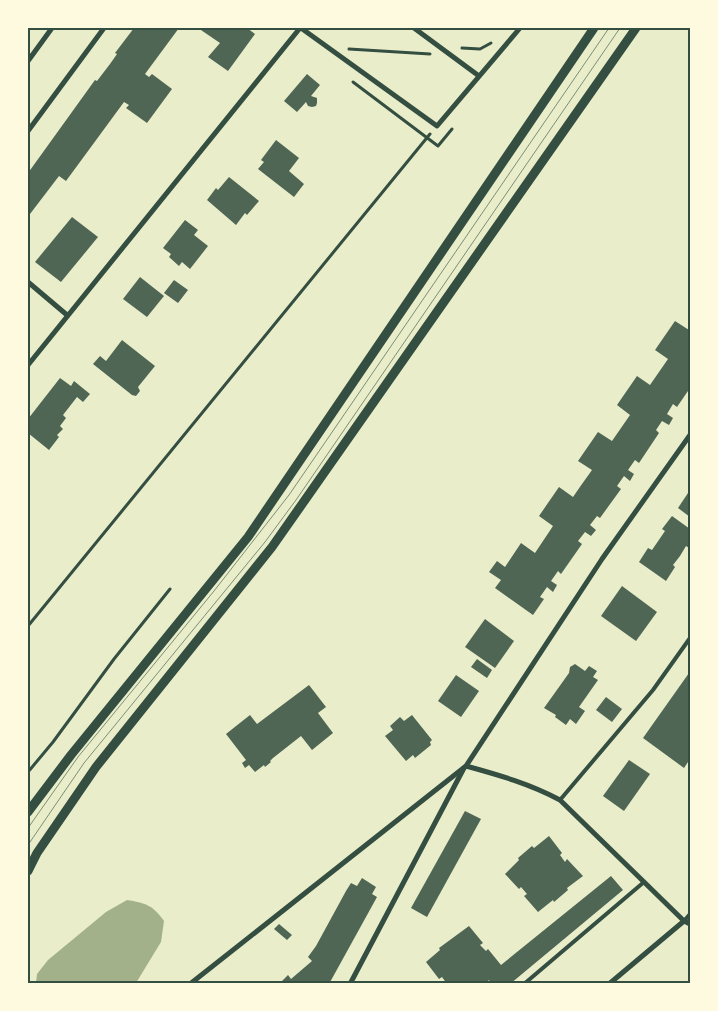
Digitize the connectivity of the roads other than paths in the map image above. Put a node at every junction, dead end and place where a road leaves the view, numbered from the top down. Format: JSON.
{"nodes":[{"id":1,"x":52,"y":28,"type":"edge"},
{"id":2,"x":104,"y":28,"type":"edge"},
{"id":3,"x":300,"y":28,"type":"edge"},
{"id":4,"x":414,"y":28,"type":"edge"},
{"id":5,"x":520,"y":28,"type":"edge"},
{"id":6,"x":594,"y":28,"type":"edge"},
{"id":7,"x":636,"y":28,"type":"edge"},
{"id":8,"x":28,"y":61,"type":"edge"},
{"id":9,"x":479,"y":76,"type":"junction"},
{"id":10,"x":28,"y":132,"type":"edge"},
{"id":11,"x":28,"y":282,"type":"edge"},
{"id":12,"x":67,"y":315,"type":"junction"},
{"id":13,"x":28,"y":365,"type":"edge"},
{"id":14,"x":690,"y":435,"type":"edge"},
{"id":15,"x":690,"y":638,"type":"edge"},
{"id":16,"x":466,"y":766,"type":"junction"},
{"id":17,"x":560,"y":800,"type":"junction"},
{"id":18,"x":28,"y":812,"type":"edge"},
{"id":19,"x":28,"y":871,"type":"edge"},
{"id":20,"x":644,"y":882,"type":"junction"},
{"id":21,"x":690,"y":914,"type":"edge"},
{"id":22,"x":684,"y":921,"type":"junction"},
{"id":23,"x":690,"y":924,"type":"edge"},
{"id":24,"x":190,"y":984,"type":"edge"},
{"id":25,"x":350,"y":984,"type":"edge"},
{"id":26,"x":524,"y":984,"type":"edge"},
{"id":27,"x":609,"y":984,"type":"edge"}],
"edges":[{"from":1,"to":8,"type":"street"},
{"from":2,"to":10,"type":"street"},
{"from":3,"to":9,"type":"street"},
{"from":3,"to":12,"type":"street"},
{"from":4,"to":9,"type":"street"},
{"from":5,"to":9,"type":"street"},
{"from":6,"to":18,"type":"street"},
{"from":7,"to":19,"type":"street"},
{"from":11,"to":12,"type":"street"},
{"from":12,"to":13,"type":"street"},
{"from":14,"to":16,"type":"street"},
{"from":15,"to":17,"type":"lane"},
{"from":16,"to":17,"type":"street"},
{"from":16,"to":24,"type":"street"},
{"from":16,"to":25,"type":"street"},
{"from":17,"to":20,"type":"street"},
{"from":20,"to":22,"type":"street"},
{"from":20,"to":26,"type":"lane"},
{"from":21,"to":22,"type":"lane"},
{"from":22,"to":23,"type":"street"},
{"from":22,"to":27,"type":"street"}]}
